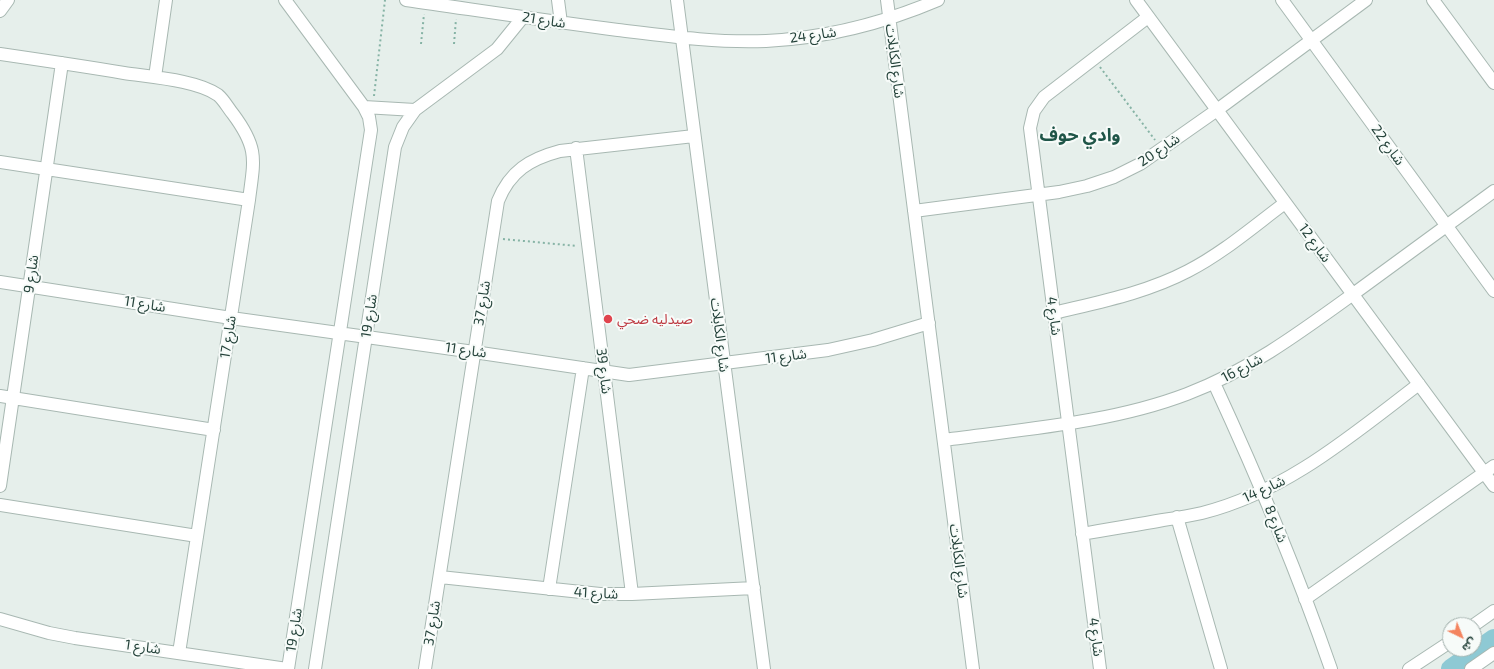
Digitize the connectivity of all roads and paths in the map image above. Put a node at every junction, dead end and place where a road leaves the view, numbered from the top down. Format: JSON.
{"nodes":[{"id":1,"x":8,"y":0,"type":"edge"},
{"id":2,"x":166,"y":0,"type":"edge"},
{"id":3,"x":285,"y":0,"type":"edge"},
{"id":4,"x":385,"y":0,"type":"edge"},
{"id":5,"x":558,"y":0,"type":"edge"},
{"id":6,"x":677,"y":0,"type":"edge"},
{"id":7,"x":887,"y":0,"type":"edge"},
{"id":8,"x":938,"y":0,"type":"edge"},
{"id":9,"x":1136,"y":0,"type":"edge"},
{"id":10,"x":1282,"y":0,"type":"edge"},
{"id":11,"x":1366,"y":0,"type":"edge"},
{"id":12,"x":1433,"y":0,"type":"edge"},
{"id":13,"x":416,"y":1,"type":"edge"},
{"id":14,"x":457,"y":8,"type":"junction"},
{"id":15,"x":0,"y":11,"type":"edge"},
{"id":16,"x":523,"y":17,"type":"junction"},
{"id":17,"x":1148,"y":17,"type":"junction"},
{"id":18,"x":890,"y":18,"type":"junction"},
{"id":19,"x":561,"y":23,"type":"junction"},
{"id":20,"x":682,"y":38,"type":"junction"},
{"id":21,"x":1311,"y":40,"type":"junction"},
{"id":22,"x":421,"y":44,"type":"dead end"},
{"id":23,"x":454,"y":44,"type":"dead end"},
{"id":24,"x":0,"y":54,"type":"edge"},
{"id":25,"x":1094,"y":58,"type":"junction"},
{"id":26,"x":62,"y":63,"type":"junction"},
{"id":27,"x":155,"y":77,"type":"junction"},
{"id":28,"x":1494,"y":83,"type":"edge"},
{"id":29,"x":368,"y":107,"type":"junction"},
{"id":30,"x":415,"y":110,"type":"junction"},
{"id":31,"x":1217,"y":110,"type":"junction"},
{"id":32,"x":694,"y":136,"type":"junction"},
{"id":33,"x":576,"y":148,"type":"junction"},
{"id":34,"x":1162,"y":149,"type":"junction"},
{"id":35,"x":0,"y":162,"type":"edge"},
{"id":36,"x":47,"y":169,"type":"junction"},
{"id":37,"x":1494,"y":191,"type":"edge"},
{"id":38,"x":1038,"y":195,"type":"junction"},
{"id":39,"x":249,"y":200,"type":"junction"},
{"id":40,"x":1285,"y":203,"type":"junction"},
{"id":41,"x":914,"y":211,"type":"junction"},
{"id":42,"x":1447,"y":226,"type":"junction"},
{"id":43,"x":492,"y":238,"type":"junction"},
{"id":44,"x":588,"y":247,"type":"junction"},
{"id":45,"x":0,"y":282,"type":"edge"},
{"id":46,"x":30,"y":286,"type":"junction"},
{"id":47,"x":1494,"y":291,"type":"edge"},
{"id":48,"x":1353,"y":294,"type":"junction"},
{"id":49,"x":1054,"y":313,"type":"junction"},
{"id":50,"x":231,"y":318,"type":"junction"},
{"id":51,"x":929,"y":323,"type":"junction"},
{"id":52,"x":340,"y":333,"type":"junction"},
{"id":53,"x":366,"y":336,"type":"junction"},
{"id":54,"x":474,"y":352,"type":"junction"},
{"id":55,"x":724,"y":364,"type":"junction"},
{"id":56,"x":583,"y":368,"type":"junction"},
{"id":57,"x":604,"y":372,"type":"junction"},
{"id":58,"x":1214,"y":383,"type":"junction"},
{"id":59,"x":1419,"y":384,"type":"junction"},
{"id":60,"x":0,"y":396,"type":"edge"},
{"id":61,"x":13,"y":398,"type":"junction"},
{"id":62,"x":1068,"y":423,"type":"junction"},
{"id":63,"x":214,"y":430,"type":"junction"},
{"id":64,"x":944,"y":440,"type":"junction"},
{"id":65,"x":1489,"y":469,"type":"edge"},
{"id":66,"x":0,"y":486,"type":"edge"},
{"id":67,"x":1494,"y":486,"type":"edge"},
{"id":68,"x":1262,"y":491,"type":"junction"},
{"id":69,"x":0,"y":505,"type":"edge"},
{"id":70,"x":1178,"y":517,"type":"junction"},
{"id":71,"x":1082,"y":534,"type":"junction"},
{"id":72,"x":197,"y":536,"type":"junction"},
{"id":73,"x":440,"y":577,"type":"junction"},
{"id":74,"x":754,"y":588,"type":"junction"},
{"id":75,"x":549,"y":589,"type":"junction"},
{"id":76,"x":632,"y":594,"type":"junction"},
{"id":77,"x":1305,"y":599,"type":"junction"},
{"id":78,"x":1494,"y":611,"type":"edge"},
{"id":79,"x":0,"y":619,"type":"edge"},
{"id":80,"x":1482,"y":619,"type":"edge"},
{"id":81,"x":1442,"y":647,"type":"edge"},
{"id":82,"x":179,"y":653,"type":"junction"},
{"id":83,"x":1494,"y":653,"type":"edge"},
{"id":84,"x":287,"y":669,"type":"edge"},
{"id":85,"x":315,"y":669,"type":"edge"},
{"id":86,"x":425,"y":669,"type":"edge"},
{"id":87,"x":764,"y":669,"type":"edge"},
{"id":88,"x":973,"y":669,"type":"edge"},
{"id":89,"x":1100,"y":669,"type":"edge"},
{"id":90,"x":1221,"y":669,"type":"edge"},
{"id":91,"x":1331,"y":669,"type":"edge"},
{"id":92,"x":1409,"y":669,"type":"edge"},
{"id":93,"x":1471,"y":669,"type":"edge"}],
"edges":[{"from":1,"to":15,"type":"street"},
{"from":2,"to":27,"type":"street"},
{"from":3,"to":29,"type":"street","name":"شارع 19"},
{"from":4,"to":29,"type":"path"},
{"from":5,"to":19,"type":"street"},
{"from":6,"to":20,"type":"street","name":"شارع الكابلات"},
{"from":7,"to":18,"type":"street","name":"شارع الكابلات"},
{"from":8,"to":18,"type":"street","name":"شارع 24"},
{"from":9,"to":17,"type":"street","name":"شارع 12"},
{"from":10,"to":21,"type":"street","name":"شارع 22"},
{"from":11,"to":21,"type":"street","name":"شارع 20"},
{"from":12,"to":28,"type":"street"},
{"from":13,"to":14,"type":"street","name":"شارع 21"},
{"from":13,"to":22,"type":"path"},
{"from":14,"to":16,"type":"street","name":"شارع 21"},
{"from":14,"to":23,"type":"path"},
{"from":16,"to":19,"type":"street","name":"شارع 21"},
{"from":16,"to":30,"type":"street","name":"شارع 19"},
{"from":17,"to":25,"type":"street","name":"شارع 4"},
{"from":17,"to":31,"type":"street","name":"شارع 12"},
{"from":18,"to":20,"type":"street","name":"شارع 24"},
{"from":18,"to":41,"type":"street","name":"شارع الكابلات"},
{"from":19,"to":20,"type":"street","name":"شارع 21"},
{"from":20,"to":32,"type":"street","name":"شارع الكابلات"},
{"from":21,"to":31,"type":"street","name":"شارع 20"},
{"from":21,"to":42,"type":"street","name":"شارع 22"},
{"from":24,"to":26,"type":"street","name":"شارع 17"},
{"from":25,"to":34,"type":"path"},
{"from":25,"to":38,"type":"street","name":"شارع 4"},
{"from":26,"to":27,"type":"street","name":"شارع 17"},
{"from":26,"to":36,"type":"street","name":"شارع 9"},
{"from":27,"to":39,"type":"street","name":"شارع 17"},
{"from":29,"to":30,"type":"street"},
{"from":29,"to":52,"type":"street","name":"شارع 19"},
{"from":30,"to":53,"type":"street","name":"شارع 19"},
{"from":31,"to":34,"type":"street","name":"شارع 20"},
{"from":31,"to":40,"type":"street","name":"شارع 12"},
{"from":32,"to":33,"type":"street","name":"شارع 37"},
{"from":32,"to":55,"type":"street","name":"شارع الكابلات"},
{"from":33,"to":43,"type":"street","name":"شارع 37"},
{"from":33,"to":44,"type":"street","name":"شارع 39"},
{"from":34,"to":38,"type":"street","name":"شارع 20"},
{"from":35,"to":36,"type":"street"},
{"from":36,"to":39,"type":"street"},
{"from":36,"to":46,"type":"street","name":"شارع 9"},
{"from":37,"to":42,"type":"street","name":"شارع 16"},
{"from":38,"to":41,"type":"street","name":"شارع 20"},
{"from":38,"to":49,"type":"street","name":"شارع 4"},
{"from":39,"to":50,"type":"street","name":"شارع 17"},
{"from":40,"to":48,"type":"street","name":"شارع 12"},
{"from":40,"to":49,"type":"street"},
{"from":41,"to":51,"type":"street","name":"شارع الكابلات"},
{"from":42,"to":47,"type":"street","name":"شارع 22"},
{"from":42,"to":48,"type":"street","name":"شارع 16"},
{"from":43,"to":44,"type":"path"},
{"from":43,"to":54,"type":"street","name":"شارع 37"},
{"from":44,"to":57,"type":"street","name":"شارع 39"},
{"from":45,"to":46,"type":"street","name":"شارع 11"},
{"from":46,"to":50,"type":"street","name":"شارع 11"},
{"from":46,"to":61,"type":"street","name":"شارع 9"},
{"from":48,"to":58,"type":"street","name":"شارع 16"},
{"from":48,"to":59,"type":"street","name":"شارع 12"},
{"from":49,"to":62,"type":"street","name":"شارع 4"},
{"from":50,"to":52,"type":"street","name":"شارع 11"},
{"from":50,"to":63,"type":"street","name":"شارع 17"},
{"from":51,"to":55,"type":"street","name":"شارع 11"},
{"from":51,"to":64,"type":"street","name":"شارع الكابلات"},
{"from":52,"to":53,"type":"street","name":"شارع 11"},
{"from":52,"to":84,"type":"street","name":"شارع 19"},
{"from":53,"to":54,"type":"street","name":"شارع 11"},
{"from":53,"to":85,"type":"street","name":"شارع 19"},
{"from":54,"to":56,"type":"street","name":"شارع 11"},
{"from":54,"to":73,"type":"street","name":"شارع 37"},
{"from":55,"to":57,"type":"street","name":"شارع 11"},
{"from":55,"to":74,"type":"street","name":"شارع الكابلات"},
{"from":56,"to":57,"type":"street","name":"شارع 11"},
{"from":56,"to":75,"type":"street","name":"شارع 39"},
{"from":57,"to":76,"type":"street","name":"شارع 39"},
{"from":58,"to":62,"type":"street","name":"شارع 16"},
{"from":58,"to":68,"type":"street","name":"شارع 8"},
{"from":59,"to":65,"type":"street","name":"شارع 12"},
{"from":59,"to":68,"type":"street","name":"شارع 14"},
{"from":60,"to":61,"type":"street"},
{"from":61,"to":63,"type":"street"},
{"from":61,"to":66,"type":"street","name":"شارع 9"},
{"from":62,"to":64,"type":"street","name":"شارع 16"},
{"from":62,"to":71,"type":"street","name":"شارع 4"},
{"from":63,"to":72,"type":"street","name":"شارع 17"},
{"from":64,"to":88,"type":"street","name":"شارع الكابلات"},
{"from":65,"to":67,"type":"street","name":"شارع 12"},
{"from":65,"to":77,"type":"street"},
{"from":68,"to":70,"type":"street","name":"شارع 14"},
{"from":68,"to":77,"type":"street","name":"شارع 8"},
{"from":69,"to":72,"type":"street"},
{"from":70,"to":71,"type":"street","name":"شارع 14"},
{"from":70,"to":90,"type":"street"},
{"from":71,"to":89,"type":"street","name":"شارع 4"},
{"from":72,"to":82,"type":"street","name":"شارع 17"},
{"from":73,"to":75,"type":"street","name":"شارع 41"},
{"from":73,"to":86,"type":"street","name":"شارع 37"},
{"from":74,"to":76,"type":"street","name":"شارع 41"},
{"from":74,"to":87,"type":"street","name":"شارع الكابلات"},
{"from":75,"to":76,"type":"street","name":"شارع 41"},
{"from":77,"to":91,"type":"street","name":"شارع 8"},
{"from":78,"to":80,"type":"street"},
{"from":79,"to":82,"type":"street","name":"شارع 1"},
{"from":81,"to":92,"type":"street"},
{"from":82,"to":84,"type":"street","name":"شارع 1"},
{"from":83,"to":93,"type":"street"}]}
